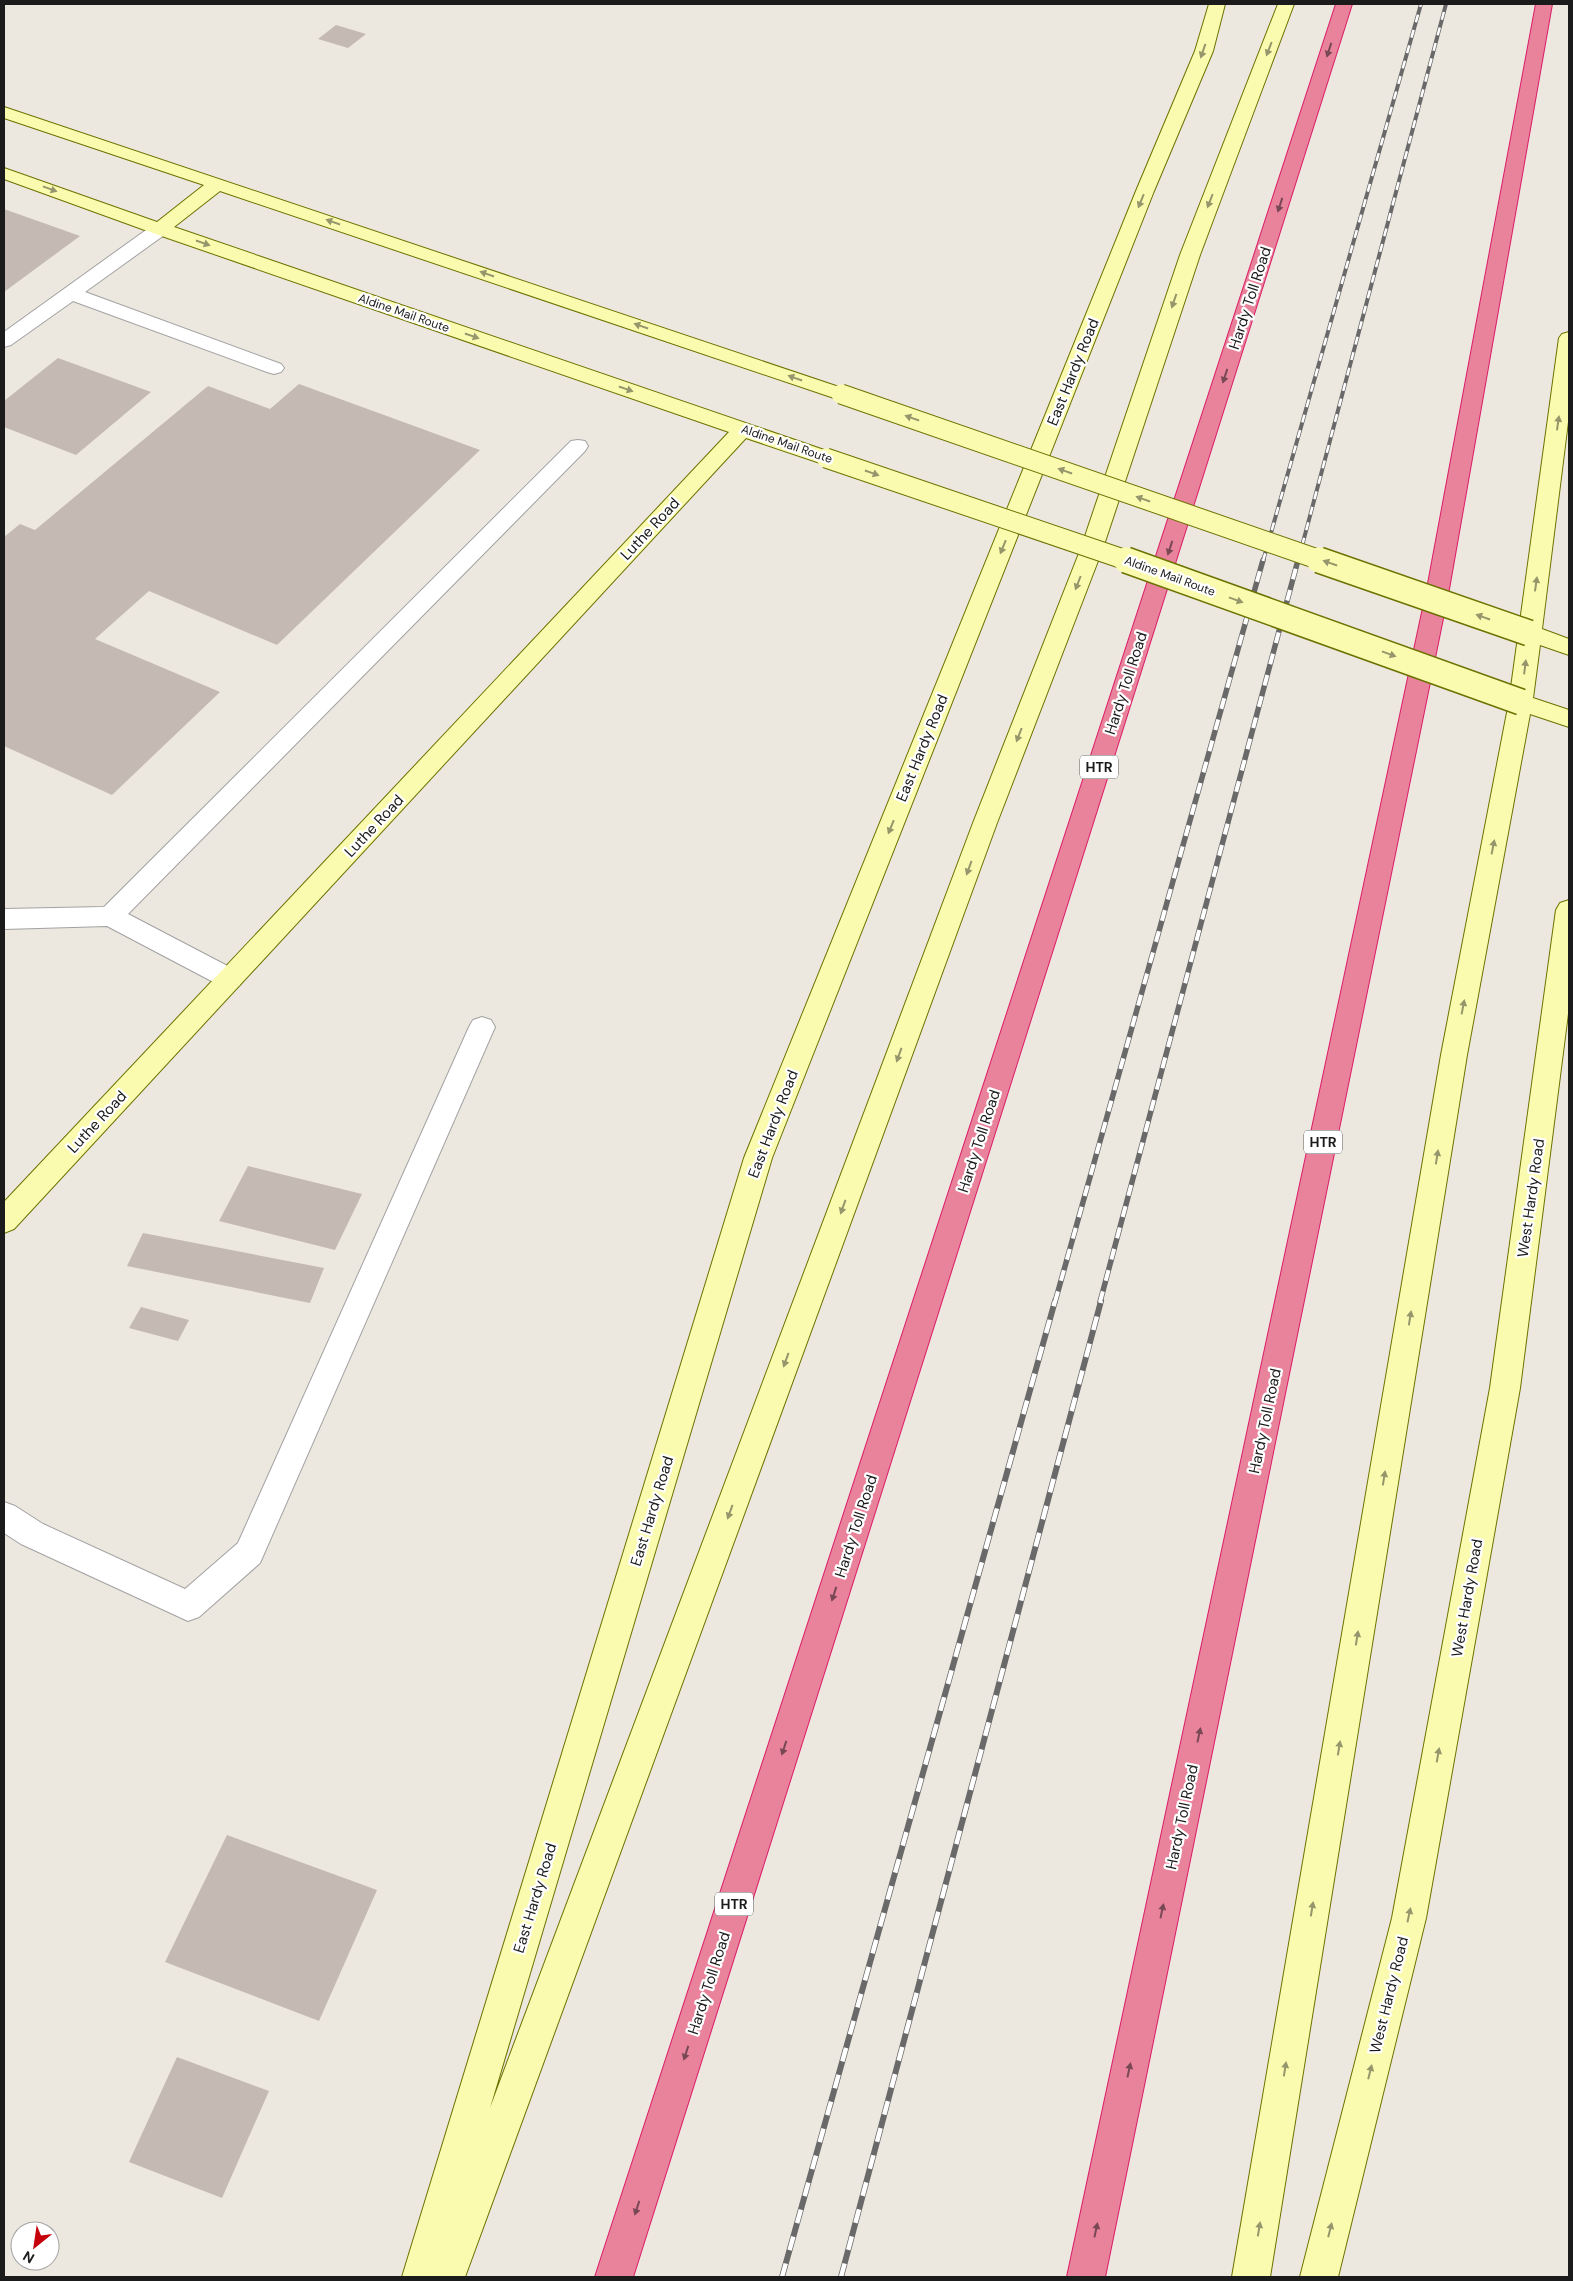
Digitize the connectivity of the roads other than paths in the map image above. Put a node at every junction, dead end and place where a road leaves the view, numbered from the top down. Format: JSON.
{"nodes":[{"id":1,"x":1217,"y":4,"type":"edge"},
{"id":2,"x":1286,"y":4,"type":"edge"},
{"id":3,"x":1344,"y":4,"type":"edge"},
{"id":4,"x":1544,"y":4,"type":"edge"},
{"id":5,"x":4,"y":112,"type":"edge"},
{"id":6,"x":4,"y":173,"type":"edge"},
{"id":7,"x":218,"y":183,"type":"junction"},
{"id":8,"x":160,"y":229,"type":"junction"},
{"id":9,"x":70,"y":293,"type":"junction"},
{"id":10,"x":4,"y":341,"type":"edge"},
{"id":11,"x":1569,"y":342,"type":"edge"},
{"id":12,"x":274,"y":368,"type":"dead end"},
{"id":13,"x":743,"y":429,"type":"junction"},
{"id":14,"x":578,"y":446,"type":"dead end"},
{"id":15,"x":1111,"y":488,"type":"junction"},
{"id":16,"x":1092,"y":548,"type":"junction"},
{"id":17,"x":1529,"y":633,"type":"junction"},
{"id":18,"x":1569,"y":647,"type":"edge"},
{"id":19,"x":1521,"y":702,"type":"junction"},
{"id":20,"x":1569,"y":720,"type":"edge"},
{"id":21,"x":1569,"y":910,"type":"edge"},
{"id":22,"x":110,"y":916,"type":"junction"},
{"id":23,"x":4,"y":919,"type":"edge"},
{"id":24,"x":230,"y":979,"type":"junction"},
{"id":25,"x":482,"y":1027,"type":"dead end"},
{"id":26,"x":4,"y":1221,"type":"edge"},
{"id":27,"x":4,"y":1516,"type":"edge"},
{"id":28,"x":421,"y":2277,"type":"edge"},
{"id":29,"x":446,"y":2277,"type":"edge"},
{"id":30,"x":614,"y":2277,"type":"edge"},
{"id":31,"x":1086,"y":2277,"type":"edge"},
{"id":32,"x":1251,"y":2277,"type":"edge"},
{"id":33,"x":1318,"y":2277,"type":"edge"}],
"edges":[{"from":1,"to":28,"type":"main road","name":"East Hardy Road","one_way":true},
{"from":2,"to":15,"type":"main road","one_way":true},
{"from":3,"to":30,"type":"highway","name":"Hardy Toll Road","number":"HTR","one_way":true},
{"from":31,"to":4,"type":"highway","name":"Hardy Toll Road","number":"HTR","one_way":true},
{"from":5,"to":7,"type":"main road"},
{"from":6,"to":8,"type":"main road","name":"Aldine Mail Route","one_way":true},
{"from":7,"to":8,"type":"main road"},
{"from":15,"to":7,"type":"main road","one_way":true,"bridge":true},
{"from":8,"to":9,"type":"lane"},
{"from":8,"to":13,"type":"main road","name":"Aldine Mail Route","one_way":true},
{"from":9,"to":10,"type":"lane"},
{"from":9,"to":12,"type":"lane"},
{"from":17,"to":11,"type":"main road","one_way":true},
{"from":13,"to":16,"type":"main road","name":"Aldine Mail Route","one_way":true,"bridge":true},
{"from":13,"to":24,"type":"main road","name":"Luthe Road"},
{"from":14,"to":22,"type":"lane"},
{"from":15,"to":16,"type":"main road"},
{"from":17,"to":15,"type":"main road","one_way":true,"bridge":true},
{"from":16,"to":19,"type":"main road","name":"Aldine Mail Route","one_way":true,"bridge":true},
{"from":16,"to":29,"type":"main road","one_way":true},
{"from":17,"to":18,"type":"main road"},
{"from":19,"to":17,"type":"main road","one_way":true},
{"from":19,"to":20,"type":"main road","name":"Aldine Mail Route"},
{"from":32,"to":19,"type":"main road","one_way":true},
{"from":33,"to":21,"type":"main road","name":"West Hardy Road","one_way":true},
{"from":22,"to":23,"type":"lane"},
{"from":22,"to":24,"type":"lane"},
{"from":24,"to":26,"type":"main road","name":"Luthe Road"},
{"from":25,"to":27,"type":"lane"}]}
